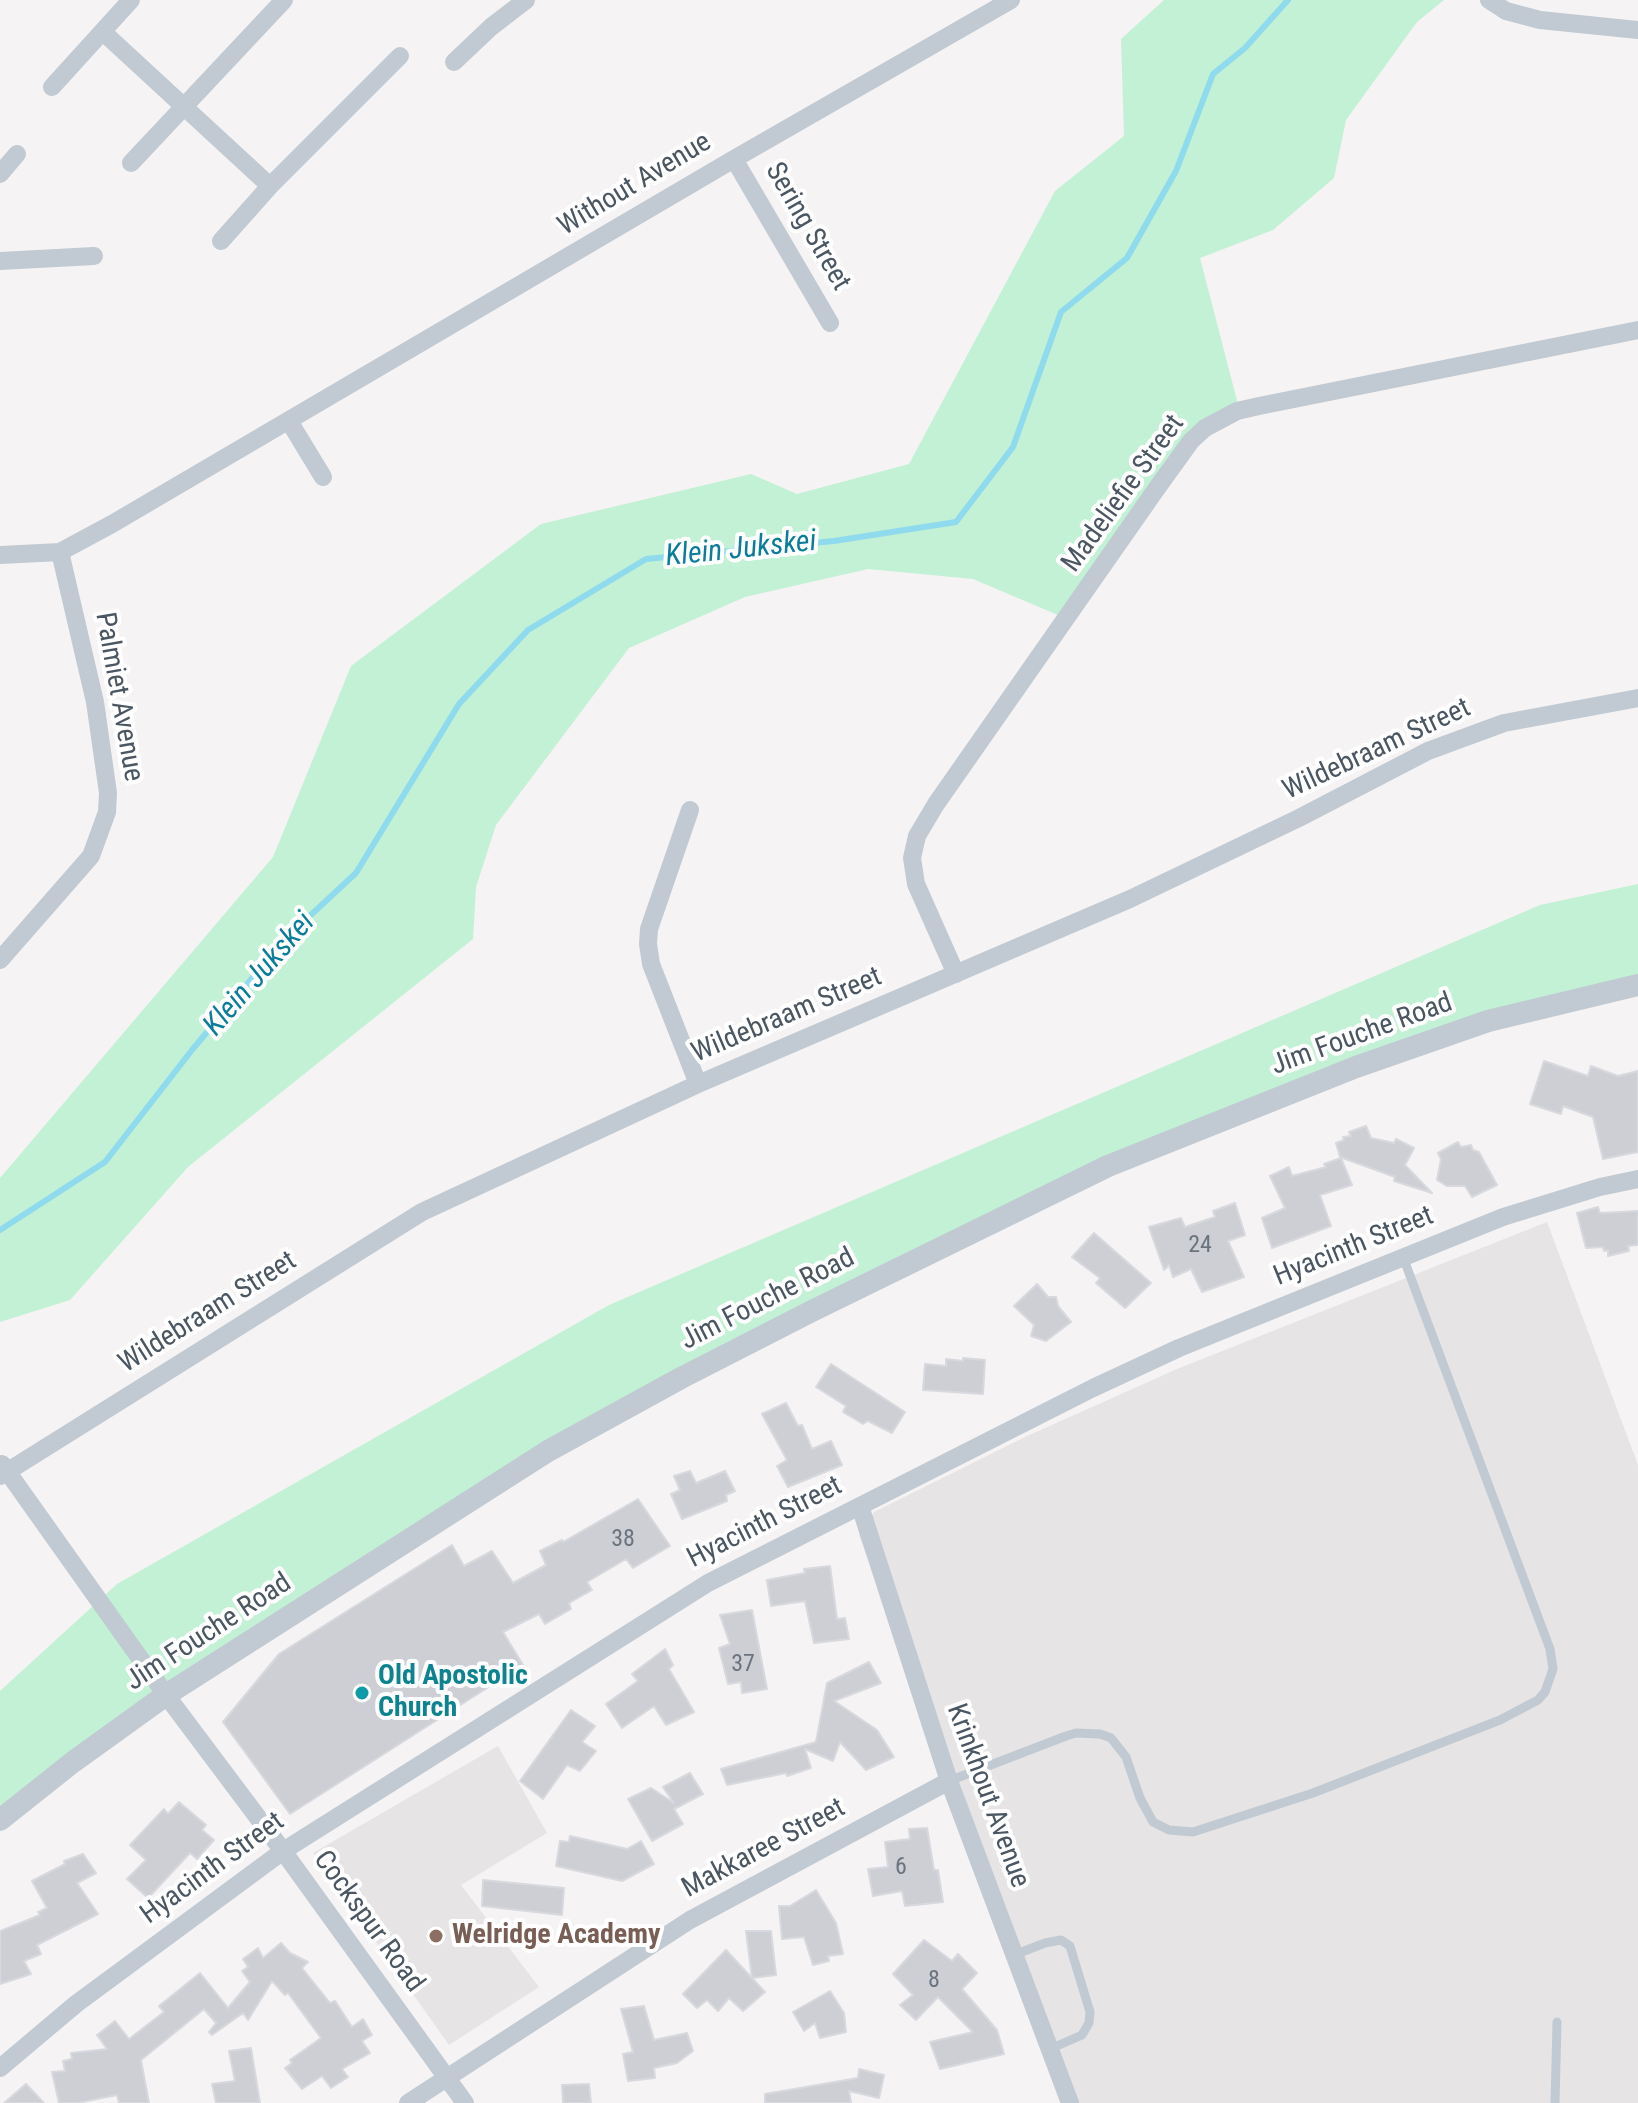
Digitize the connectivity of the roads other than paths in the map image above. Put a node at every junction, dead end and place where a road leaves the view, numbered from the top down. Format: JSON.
{"nodes":[{"id":1,"x":131,"y":0,"type":"edge"},
{"id":2,"x":284,"y":0,"type":"edge"},
{"id":3,"x":526,"y":0,"type":"edge"},
{"id":4,"x":1011,"y":0,"type":"edge"},
{"id":5,"x":1489,"y":0,"type":"edge"},
{"id":6,"x":1638,"y":30,"type":"edge"},
{"id":7,"x":103,"y":32,"type":"junction"},
{"id":8,"x":400,"y":56,"type":"dead end"},
{"id":9,"x":454,"y":62,"type":"dead end"},
{"id":10,"x":52,"y":87,"type":"dead end"},
{"id":11,"x":183,"y":106,"type":"junction"},
{"id":12,"x":17,"y":154,"type":"dead end"},
{"id":13,"x":734,"y":159,"type":"junction"},
{"id":14,"x":131,"y":163,"type":"dead end"},
{"id":15,"x":0,"y":174,"type":"edge"},
{"id":16,"x":270,"y":186,"type":"junction"},
{"id":17,"x":221,"y":241,"type":"dead end"},
{"id":18,"x":94,"y":256,"type":"dead end"},
{"id":19,"x":0,"y":261,"type":"edge"},
{"id":20,"x":830,"y":323,"type":"dead end"},
{"id":21,"x":1638,"y":330,"type":"edge"},
{"id":22,"x":289,"y":421,"type":"junction"},
{"id":23,"x":323,"y":477,"type":"dead end"},
{"id":24,"x":60,"y":552,"type":"junction"},
{"id":25,"x":0,"y":555,"type":"edge"},
{"id":26,"x":1638,"y":698,"type":"edge"},
{"id":27,"x":690,"y":810,"type":"dead end"},
{"id":28,"x":4,"y":947,"type":"edge"},
{"id":29,"x":956,"y":974,"type":"junction"},
{"id":30,"x":1638,"y":985,"type":"edge"},
{"id":31,"x":698,"y":1084,"type":"junction"},
{"id":32,"x":1638,"y":1179,"type":"edge"},
{"id":33,"x":1403,"y":1257,"type":"junction"},
{"id":34,"x":2,"y":1470,"type":"edge"},
{"id":35,"x":860,"y":1506,"type":"junction"},
{"id":36,"x":166,"y":1695,"type":"junction"},
{"id":37,"x":949,"y":1781,"type":"junction"},
{"id":38,"x":0,"y":1820,"type":"edge"},
{"id":39,"x":283,"y":1851,"type":"junction"},
{"id":40,"x":1014,"y":1955,"type":"junction"},
{"id":41,"x":1557,"y":2022,"type":"dead end"},
{"id":42,"x":1050,"y":2049,"type":"junction"},
{"id":43,"x":0,"y":2068,"type":"edge"},
{"id":44,"x":445,"y":2078,"type":"junction"},
{"id":45,"x":408,"y":2103,"type":"edge"},
{"id":46,"x":465,"y":2103,"type":"edge"},
{"id":47,"x":1070,"y":2103,"type":"edge"},
{"id":48,"x":1555,"y":2103,"type":"edge"}],
"edges":[{"from":1,"to":7,"type":"street"},
{"from":2,"to":11,"type":"street"},
{"from":3,"to":9,"type":"street"},
{"from":4,"to":13,"type":"street","name":"Without Avenue"},
{"from":5,"to":6,"type":"street"},
{"from":7,"to":10,"type":"street"},
{"from":7,"to":11,"type":"street"},
{"from":8,"to":16,"type":"street"},
{"from":11,"to":14,"type":"street"},
{"from":11,"to":16,"type":"street"},
{"from":12,"to":15,"type":"street"},
{"from":13,"to":20,"type":"street","name":"Sering Street"},
{"from":13,"to":22,"type":"street","name":"Without Avenue"},
{"from":16,"to":17,"type":"street"},
{"from":18,"to":19,"type":"street"},
{"from":21,"to":29,"type":"street","name":"Madeliefie Street"},
{"from":22,"to":23,"type":"street"},
{"from":22,"to":24,"type":"street","name":"Without Avenue"},
{"from":24,"to":25,"type":"street","name":"Without Avenue"},
{"from":24,"to":28,"type":"street","name":"Palmiet Avenue"},
{"from":26,"to":29,"type":"street","name":"Wildebraam Street"},
{"from":27,"to":31,"type":"street"},
{"from":29,"to":31,"type":"street","name":"Wildebraam Street"},
{"from":30,"to":36,"type":"street","name":"Jim Fouche Road"},
{"from":31,"to":34,"type":"street","name":"Wildebraam Street"},
{"from":32,"to":33,"type":"street","name":"Hyacinth Street"},
{"from":33,"to":35,"type":"street","name":"Hyacinth Street"},
{"from":33,"to":37,"type":"lane"},
{"from":34,"to":36,"type":"street","name":"Cockspur Road"},
{"from":35,"to":37,"type":"street","name":"Krinkhout Avenue"},
{"from":35,"to":39,"type":"street","name":"Hyacinth Street"},
{"from":36,"to":38,"type":"street","name":"Jim Fouche Road"},
{"from":36,"to":39,"type":"street","name":"Cockspur Road"},
{"from":37,"to":40,"type":"street","name":"Krinkhout Avenue"},
{"from":37,"to":44,"type":"street","name":"Makkaree Street"},
{"from":39,"to":43,"type":"street","name":"Hyacinth Street"},
{"from":39,"to":44,"type":"street","name":"Cockspur Road"},
{"from":40,"to":42,"type":"street","name":"Krinkhout Avenue"},
{"from":40,"to":42,"type":"lane"},
{"from":41,"to":48,"type":"lane"},
{"from":42,"to":47,"type":"street","name":"Krinkhout Avenue"},
{"from":44,"to":45,"type":"street","name":"Makkaree Street"},
{"from":44,"to":46,"type":"street","name":"Cockspur Road"}]}
